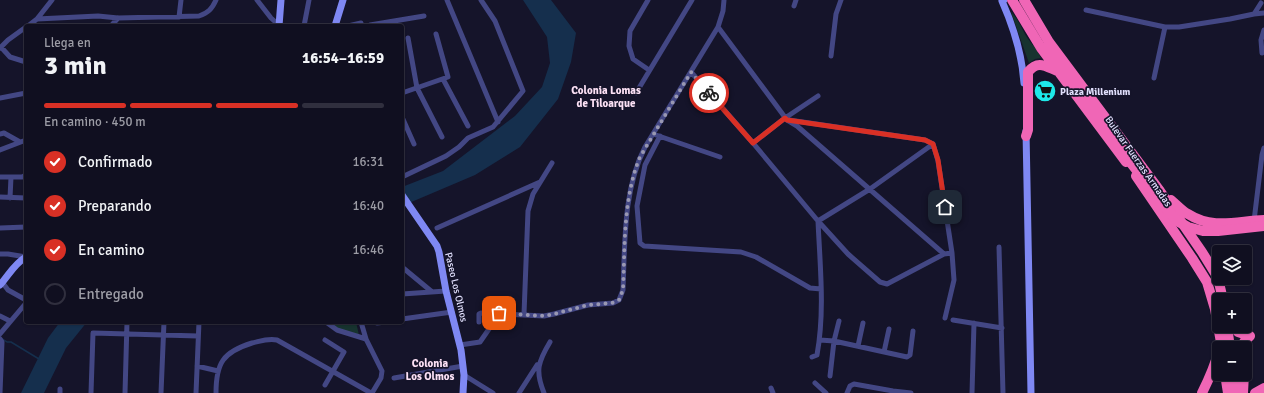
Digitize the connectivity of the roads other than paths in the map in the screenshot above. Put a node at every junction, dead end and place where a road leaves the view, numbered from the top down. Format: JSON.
{"nodes":[{"id":1,"x":52,"y":0,"type":"edge"},
{"id":2,"x":181,"y":0,"type":"edge"},
{"id":3,"x":216,"y":0,"type":"edge"},
{"id":4,"x":257,"y":0,"type":"edge"},
{"id":5,"x":281,"y":0,"type":"edge"},
{"id":6,"x":309,"y":0,"type":"edge"},
{"id":7,"x":343,"y":0,"type":"edge"},
{"id":8,"x":448,"y":0,"type":"edge"},
{"id":9,"x":480,"y":0,"type":"edge"},
{"id":10,"x":648,"y":0,"type":"edge"},
{"id":11,"x":692,"y":0,"type":"edge"},
{"id":12,"x":724,"y":0,"type":"edge"},
{"id":13,"x":796,"y":0,"type":"edge"},
{"id":14,"x":841,"y":0,"type":"edge"},
{"id":15,"x":1005,"y":0,"type":"edge"},
{"id":16,"x":1024,"y":0,"type":"edge"},
{"id":17,"x":1262,"y":3,"type":"edge"},
{"id":18,"x":794,"y":6,"type":"dead end"},
{"id":19,"x":1086,"y":10,"type":"dead end"},
{"id":20,"x":1264,"y":13,"type":"edge"},
{"id":21,"x":1254,"y":14,"type":"junction"},
{"id":22,"x":424,"y":16,"type":"dead end"},
{"id":23,"x":179,"y":17,"type":"junction"},
{"id":24,"x":37,"y":19,"type":"junction"},
{"id":25,"x":117,"y":19,"type":"junction"},
{"id":26,"x":361,"y":23,"type":"dead end"},
{"id":27,"x":31,"y":24,"type":"edge"},
{"id":28,"x":113,"y":24,"type":"edge"},
{"id":29,"x":118,"y":24,"type":"edge"},
{"id":30,"x":278,"y":24,"type":"edge"},
{"id":31,"x":280,"y":24,"type":"edge"},
{"id":32,"x":304,"y":24,"type":"edge"},
{"id":33,"x":336,"y":24,"type":"edge"},
{"id":34,"x":357,"y":24,"type":"edge"},
{"id":35,"x":382,"y":24,"type":"edge"},
{"id":36,"x":718,"y":27,"type":"junction"},
{"id":37,"x":1165,"y":27,"type":"junction"},
{"id":38,"x":24,"y":29,"type":"edge"},
{"id":39,"x":1264,"y":30,"type":"edge"},
{"id":40,"x":436,"y":34,"type":"dead end"},
{"id":41,"x":408,"y":38,"type":"dead end"},
{"id":42,"x":0,"y":48,"type":"edge"},
{"id":43,"x":1262,"y":53,"type":"dead end"},
{"id":44,"x":831,"y":56,"type":"dead end"},
{"id":45,"x":24,"y":61,"type":"edge"},
{"id":46,"x":649,"y":70,"type":"junction"},
{"id":47,"x":691,"y":72,"type":"junction"},
{"id":48,"x":1059,"y":72,"type":"junction"},
{"id":49,"x":1154,"y":78,"type":"dead end"},
{"id":50,"x":443,"y":79,"type":"junction"},
{"id":51,"x":417,"y":88,"type":"junction"},
{"id":52,"x":404,"y":92,"type":"edge"},
{"id":53,"x":24,"y":93,"type":"edge"},
{"id":54,"x":636,"y":93,"type":"dead end"},
{"id":55,"x":818,"y":96,"type":"dead end"},
{"id":56,"x":0,"y":98,"type":"edge"},
{"id":57,"x":786,"y":119,"type":"junction"},
{"id":58,"x":404,"y":122,"type":"edge"},
{"id":59,"x":498,"y":122,"type":"junction"},
{"id":60,"x":468,"y":126,"type":"dead end"},
{"id":61,"x":0,"y":134,"type":"edge"},
{"id":62,"x":653,"y":134,"type":"junction"},
{"id":63,"x":660,"y":136,"type":"junction"},
{"id":64,"x":1026,"y":136,"type":"junction"},
{"id":65,"x":442,"y":137,"type":"dead end"},
{"id":66,"x":24,"y":141,"type":"edge"},
{"id":67,"x":20,"y":142,"type":"junction"},
{"id":68,"x":753,"y":143,"type":"junction"},
{"id":69,"x":414,"y":144,"type":"dead end"},
{"id":70,"x":933,"y":144,"type":"junction"},
{"id":71,"x":1264,"y":148,"type":"edge"},
{"id":72,"x":0,"y":150,"type":"edge"},
{"id":73,"x":1120,"y":150,"type":"junction"},
{"id":74,"x":720,"y":157,"type":"dead end"},
{"id":75,"x":552,"y":163,"type":"dead end"},
{"id":76,"x":11,"y":176,"type":"junction"},
{"id":77,"x":24,"y":176,"type":"edge"},
{"id":78,"x":404,"y":176,"type":"edge"},
{"id":79,"x":0,"y":177,"type":"edge"},
{"id":80,"x":541,"y":182,"type":"junction"},
{"id":81,"x":870,"y":189,"type":"junction"},
{"id":82,"x":1160,"y":191,"type":"junction"},
{"id":83,"x":0,"y":197,"type":"edge"},
{"id":84,"x":10,"y":198,"type":"junction"},
{"id":85,"x":24,"y":198,"type":"edge"},
{"id":86,"x":404,"y":198,"type":"edge"},
{"id":87,"x":1254,"y":220,"type":"junction"},
{"id":88,"x":1264,"y":220,"type":"edge"},
{"id":89,"x":818,"y":222,"type":"junction"},
{"id":90,"x":1264,"y":226,"type":"edge"},
{"id":91,"x":24,"y":227,"type":"edge"},
{"id":92,"x":0,"y":228,"type":"edge"},
{"id":93,"x":437,"y":228,"type":"dead end"},
{"id":94,"x":999,"y":247,"type":"dead end"},
{"id":95,"x":952,"y":253,"type":"junction"},
{"id":96,"x":0,"y":254,"type":"edge"},
{"id":97,"x":944,"y":254,"type":"junction"},
{"id":98,"x":24,"y":257,"type":"edge"},
{"id":99,"x":24,"y":258,"type":"edge"},
{"id":100,"x":404,"y":269,"type":"edge"},
{"id":101,"x":2,"y":281,"type":"edge"},
{"id":102,"x":821,"y":289,"type":"junction"},
{"id":103,"x":431,"y":291,"type":"junction"},
{"id":104,"x":446,"y":291,"type":"junction"},
{"id":105,"x":1223,"y":293,"type":"edge"},
{"id":106,"x":404,"y":294,"type":"edge"},
{"id":107,"x":24,"y":300,"type":"edge"},
{"id":108,"x":24,"y":304,"type":"edge"},
{"id":109,"x":452,"y":312,"type":"junction"},
{"id":110,"x":524,"y":314,"type":"junction"},
{"id":111,"x":0,"y":316,"type":"edge"},
{"id":112,"x":945,"y":318,"type":"dead end"},
{"id":113,"x":404,"y":319,"type":"edge"},
{"id":114,"x":953,"y":320,"type":"dead end"},
{"id":115,"x":10,"y":321,"type":"junction"},
{"id":116,"x":838,"y":321,"type":"dead end"},
{"id":117,"x":479,"y":322,"type":"dead end"},
{"id":118,"x":863,"y":323,"type":"dead end"},
{"id":119,"x":974,"y":323,"type":"junction"},
{"id":120,"x":127,"y":324,"type":"edge"},
{"id":121,"x":164,"y":324,"type":"edge"},
{"id":122,"x":199,"y":324,"type":"edge"},
{"id":123,"x":329,"y":324,"type":"edge"},
{"id":124,"x":362,"y":324,"type":"edge"},
{"id":125,"x":1002,"y":328,"type":"junction"},
{"id":126,"x":489,"y":329,"type":"dead end"},
{"id":127,"x":889,"y":329,"type":"dead end"},
{"id":128,"x":913,"y":331,"type":"dead end"},
{"id":129,"x":1241,"y":333,"type":"edge"},
{"id":130,"x":0,"y":334,"type":"edge"},
{"id":131,"x":127,"y":334,"type":"junction"},
{"id":132,"x":163,"y":334,"type":"junction"},
{"id":133,"x":198,"y":336,"type":"junction"},
{"id":134,"x":366,"y":338,"type":"junction"},
{"id":135,"x":0,"y":339,"type":"edge"},
{"id":136,"x":325,"y":340,"type":"dead end"},
{"id":137,"x":820,"y":340,"type":"junction"},
{"id":138,"x":834,"y":341,"type":"junction"},
{"id":139,"x":1219,"y":341,"type":"edge"},
{"id":140,"x":1245,"y":341,"type":"edge"},
{"id":141,"x":550,"y":342,"type":"dead end"},
{"id":142,"x":460,"y":345,"type":"junction"},
{"id":143,"x":858,"y":346,"type":"junction"},
{"id":144,"x":884,"y":352,"type":"junction"},
{"id":145,"x":812,"y":357,"type":"dead end"},
{"id":146,"x":539,"y":362,"type":"junction"},
{"id":147,"x":197,"y":366,"type":"junction"},
{"id":148,"x":463,"y":366,"type":"junction"},
{"id":149,"x":218,"y":371,"type":"junction"},
{"id":150,"x":333,"y":372,"type":"junction"},
{"id":151,"x":1212,"y":373,"type":"edge"},
{"id":152,"x":464,"y":375,"type":"junction"},
{"id":153,"x":830,"y":376,"type":"dead end"},
{"id":154,"x":394,"y":378,"type":"dead end"},
{"id":155,"x":1226,"y":381,"type":"edge"},
{"id":156,"x":1235,"y":381,"type":"edge"},
{"id":157,"x":1244,"y":381,"type":"edge"},
{"id":158,"x":815,"y":383,"type":"dead end"},
{"id":159,"x":325,"y":385,"type":"dead end"},
{"id":160,"x":1264,"y":388,"type":"edge"},
{"id":161,"x":893,"y":392,"type":"edge"},
{"id":162,"x":0,"y":393,"type":"edge"},
{"id":163,"x":91,"y":393,"type":"edge"},
{"id":164,"x":125,"y":393,"type":"edge"},
{"id":165,"x":161,"y":393,"type":"edge"},
{"id":166,"x":196,"y":393,"type":"edge"},
{"id":167,"x":216,"y":393,"type":"edge"},
{"id":168,"x":371,"y":393,"type":"edge"},
{"id":169,"x":463,"y":393,"type":"edge"},
{"id":170,"x":493,"y":393,"type":"edge"},
{"id":171,"x":519,"y":393,"type":"edge"},
{"id":172,"x":544,"y":393,"type":"edge"},
{"id":173,"x":826,"y":393,"type":"edge"},
{"id":174,"x":847,"y":393,"type":"edge"},
{"id":175,"x":911,"y":393,"type":"edge"},
{"id":176,"x":972,"y":393,"type":"edge"},
{"id":177,"x":1003,"y":393,"type":"edge"},
{"id":178,"x":1031,"y":393,"type":"edge"},
{"id":179,"x":1202,"y":393,"type":"edge"},
{"id":180,"x":1228,"y":393,"type":"edge"},
{"id":181,"x":1237,"y":393,"type":"edge"},
{"id":182,"x":1243,"y":393,"type":"edge"},
{"id":183,"x":1255,"y":393,"type":"edge"}],
"edges":[{"from":1,"to":24,"type":"street"},
{"from":2,"to":23,"type":"street"},
{"from":3,"to":23,"type":"street"},
{"from":4,"to":30,"type":"street"},
{"from":5,"to":31,"type":"street"},
{"from":6,"to":32,"type":"street"},
{"from":7,"to":33,"type":"street"},
{"from":8,"to":59,"type":"street"},
{"from":9,"to":59,"type":"street"},
{"from":10,"to":46,"type":"street"},
{"from":11,"to":46,"type":"street"},
{"from":12,"to":36,"type":"street"},
{"from":13,"to":18,"type":"street"},
{"from":14,"to":44,"type":"street"},
{"from":15,"to":48,"type":"highway","name":"Bulevar Fuerzas Armadas"},
{"from":15,"to":64,"type":"street"},
{"from":16,"to":82,"type":"highway","name":"Bulevar Fuerzas Armadas"},
{"from":17,"to":21,"type":"street"},
{"from":19,"to":37,"type":"street"},
{"from":20,"to":21,"type":"street"},
{"from":21,"to":37,"type":"street"},
{"from":22,"to":35,"type":"street"},
{"from":23,"to":25,"type":"street"},
{"from":24,"to":25,"type":"street"},
{"from":24,"to":27,"type":"street"},
{"from":25,"to":28,"type":"street"},
{"from":25,"to":29,"type":"street"},
{"from":26,"to":34,"type":"street"},
{"from":36,"to":47,"type":"street"},
{"from":36,"to":57,"type":"street"},
{"from":37,"to":49,"type":"street"},
{"from":38,"to":42,"type":"street"},
{"from":39,"to":43,"type":"street"},
{"from":40,"to":50,"type":"street"},
{"from":41,"to":51,"type":"street"},
{"from":42,"to":45,"type":"street"},
{"from":46,"to":54,"type":"street"},
{"from":47,"to":62,"type":"street"},
{"from":47,"to":68,"type":"street"},
{"from":48,"to":64,"type":"highway"},
{"from":48,"to":73,"type":"highway","name":"Bulevar Fuerzas Armadas"},
{"from":50,"to":51,"type":"street"},
{"from":50,"to":60,"type":"street"},
{"from":51,"to":52,"type":"street"},
{"from":51,"to":65,"type":"street"},
{"from":53,"to":56,"type":"street"},
{"from":55,"to":57,"type":"street"},
{"from":57,"to":68,"type":"street"},
{"from":57,"to":70,"type":"street"},
{"from":57,"to":81,"type":"street"},
{"from":58,"to":69,"type":"street"},
{"from":59,"to":78,"type":"street"},
{"from":61,"to":67,"type":"street"},
{"from":62,"to":63,"type":"street"},
{"from":62,"to":110,"type":"street"},
{"from":63,"to":74,"type":"street"},
{"from":63,"to":102,"type":"street"},
{"from":64,"to":178,"type":"street"},
{"from":66,"to":67,"type":"street"},
{"from":67,"to":72,"type":"street"},
{"from":68,"to":89,"type":"street"},
{"from":70,"to":81,"type":"street"},
{"from":70,"to":95,"type":"street"},
{"from":71,"to":87,"type":"street"},
{"from":73,"to":90,"type":"highway","bridge":true},
{"from":73,"to":139,"type":"highway","name":"Bulevar Fuerzas Armadas"},
{"from":75,"to":80,"type":"street"},
{"from":76,"to":77,"type":"street"},
{"from":76,"to":79,"type":"street"},
{"from":76,"to":84,"type":"street"},
{"from":80,"to":93,"type":"street"},
{"from":80,"to":110,"type":"street"},
{"from":81,"to":89,"type":"street"},
{"from":81,"to":97,"type":"street"},
{"from":82,"to":87,"type":"highway"},
{"from":82,"to":105,"type":"highway","name":"Bulevar Fuerzas Armadas"},
{"from":83,"to":84,"type":"street"},
{"from":84,"to":85,"type":"street"},
{"from":86,"to":104,"type":"street","name":"Paseo Los Olmos"},
{"from":87,"to":88,"type":"highway"},
{"from":89,"to":97,"type":"street"},
{"from":89,"to":102,"type":"street"},
{"from":91,"to":92,"type":"street"},
{"from":94,"to":125,"type":"street"},
{"from":95,"to":97,"type":"street"},
{"from":95,"to":112,"type":"street"},
{"from":96,"to":98,"type":"street"},
{"from":99,"to":101,"type":"street"},
{"from":100,"to":103,"type":"street"},
{"from":101,"to":107,"type":"street"},
{"from":102,"to":137,"type":"street"},
{"from":103,"to":104,"type":"street"},
{"from":103,"to":106,"type":"street"},
{"from":104,"to":109,"type":"street","name":"Paseo Los Olmos"},
{"from":108,"to":115,"type":"street"},
{"from":109,"to":113,"type":"street"},
{"from":109,"to":142,"type":"street","name":"Paseo Los Olmos"},
{"from":110,"to":117,"type":"street"},
{"from":111,"to":115,"type":"street"},
{"from":114,"to":119,"type":"street"},
{"from":115,"to":130,"type":"street"},
{"from":116,"to":138,"type":"street"},
{"from":118,"to":143,"type":"street"},
{"from":119,"to":125,"type":"street"},
{"from":119,"to":176,"type":"street"},
{"from":120,"to":131,"type":"street"},
{"from":121,"to":132,"type":"street"},
{"from":122,"to":133,"type":"street"},
{"from":123,"to":134,"type":"street"},
{"from":124,"to":134,"type":"street"},
{"from":125,"to":177,"type":"street"},
{"from":126,"to":142,"type":"street"},
{"from":127,"to":144,"type":"street"},
{"from":128,"to":144,"type":"street"},
{"from":129,"to":140,"type":"highway"},
{"from":131,"to":132,"type":"street"},
{"from":131,"to":163,"type":"street"},
{"from":131,"to":164,"type":"street"},
{"from":132,"to":133,"type":"street"},
{"from":132,"to":165,"type":"street"},
{"from":133,"to":147,"type":"street"},
{"from":134,"to":168,"type":"street"},
{"from":135,"to":162,"type":"street"},
{"from":136,"to":150,"type":"street"},
{"from":137,"to":138,"type":"street"},
{"from":137,"to":145,"type":"street"},
{"from":138,"to":143,"type":"street"},
{"from":138,"to":153,"type":"street"},
{"from":141,"to":146,"type":"street"},
{"from":142,"to":148,"type":"street","name":"Paseo Los Olmos"},
{"from":143,"to":144,"type":"street"},
{"from":146,"to":171,"type":"street"},
{"from":146,"to":172,"type":"street"},
{"from":147,"to":149,"type":"street"},
{"from":147,"to":166,"type":"street"},
{"from":148,"to":152,"type":"street","name":"Paseo Los Olmos"},
{"from":148,"to":154,"type":"street"},
{"from":149,"to":150,"type":"street"},
{"from":149,"to":167,"type":"street"},
{"from":150,"to":159,"type":"street"},
{"from":150,"to":168,"type":"street"},
{"from":151,"to":179,"type":"highway"},
{"from":152,"to":169,"type":"street","name":"Paseo Los Olmos"},
{"from":152,"to":170,"type":"street"},
{"from":155,"to":180,"type":"highway"},
{"from":156,"to":181,"type":"highway"},
{"from":157,"to":182,"type":"highway"},
{"from":158,"to":173,"type":"street"},
{"from":160,"to":183,"type":"highway"},
{"from":161,"to":174,"type":"street"},
{"from":161,"to":175,"type":"street"}]}
